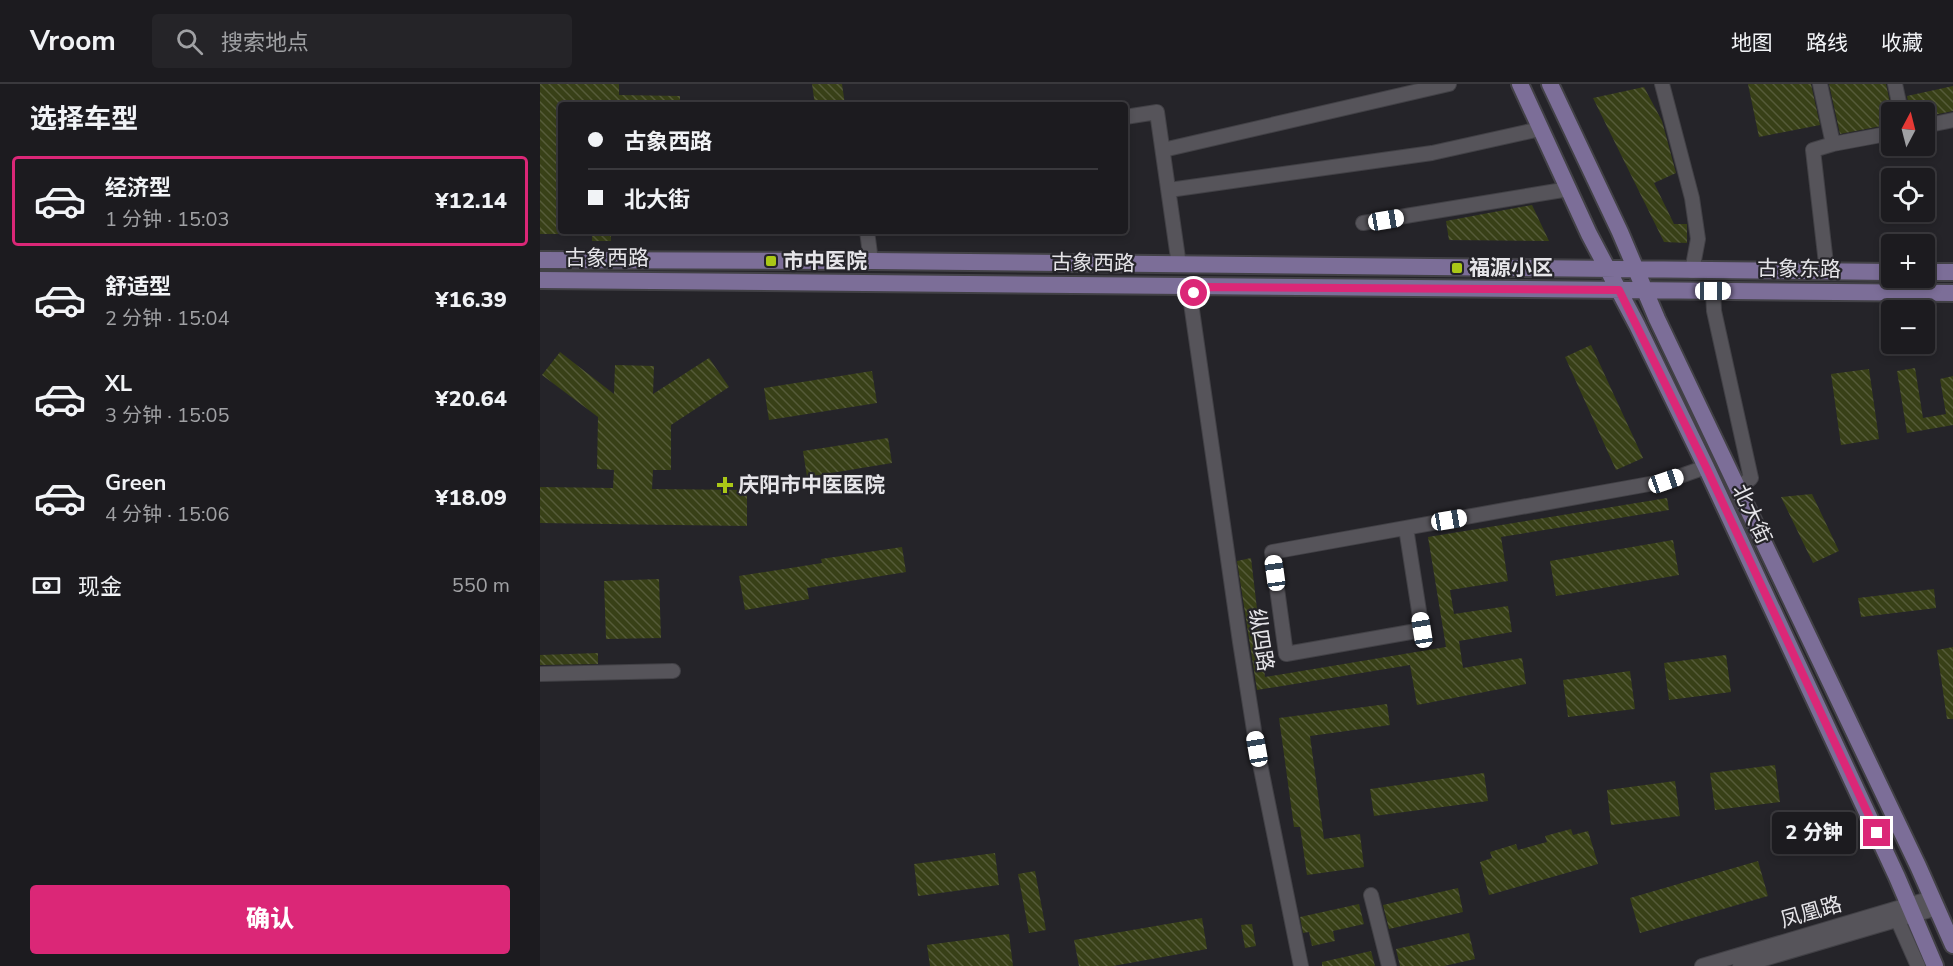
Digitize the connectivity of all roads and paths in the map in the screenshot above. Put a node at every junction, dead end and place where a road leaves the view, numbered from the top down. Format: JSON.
{"nodes":[{"id":1,"x":1449,"y":84,"type":"edge"},
{"id":2,"x":1520,"y":84,"type":"edge"},
{"id":3,"x":1550,"y":84,"type":"edge"},
{"id":4,"x":1662,"y":84,"type":"edge"},
{"id":5,"x":1820,"y":84,"type":"edge"},
{"id":6,"x":1895,"y":84,"type":"edge"},
{"id":7,"x":1899,"y":102,"type":"edge"},
{"id":8,"x":1128,"y":117,"type":"edge"},
{"id":9,"x":1953,"y":120,"type":"edge"},
{"id":10,"x":1935,"y":124,"type":"edge"},
{"id":11,"x":1540,"y":129,"type":"junction"},
{"id":12,"x":1881,"y":135,"type":"edge"},
{"id":13,"x":1833,"y":144,"type":"junction"},
{"id":14,"x":1163,"y":150,"type":"junction"},
{"id":15,"x":1569,"y":189,"type":"junction"},
{"id":16,"x":1169,"y":190,"type":"junction"},
{"id":17,"x":1363,"y":224,"type":"dead end"},
{"id":18,"x":867,"y":234,"type":"edge"},
{"id":19,"x":540,"y":260,"type":"edge"},
{"id":20,"x":871,"y":261,"type":"junction"},
{"id":21,"x":1179,"y":265,"type":"junction"},
{"id":22,"x":1608,"y":269,"type":"junction"},
{"id":23,"x":1636,"y":269,"type":"junction"},
{"id":24,"x":1692,"y":270,"type":"junction"},
{"id":25,"x":1827,"y":272,"type":"junction"},
{"id":26,"x":1881,"y":272,"type":"edge"},
{"id":27,"x":1935,"y":272,"type":"edge"},
{"id":28,"x":1953,"y":273,"type":"edge"},
{"id":29,"x":540,"y":280,"type":"edge"},
{"id":30,"x":1173,"y":286,"type":"junction"},
{"id":31,"x":1203,"y":287,"type":"junction"},
{"id":32,"x":1619,"y":290,"type":"junction"},
{"id":33,"x":1645,"y":290,"type":"junction"},
{"id":34,"x":1713,"y":291,"type":"junction"},
{"id":35,"x":1953,"y":293,"type":"edge"},
{"id":36,"x":1706,"y":467,"type":"junction"},
{"id":37,"x":1739,"y":488,"type":"junction"},
{"id":38,"x":1406,"y":528,"type":"junction"},
{"id":39,"x":673,"y":671,"type":"dead end"},
{"id":40,"x":540,"y":674,"type":"edge"},
{"id":41,"x":1371,"y":895,"type":"dead end"},
{"id":42,"x":1935,"y":903,"type":"junction"},
{"id":43,"x":1904,"y":913,"type":"junction"},
{"id":44,"x":1953,"y":945,"type":"edge"},
{"id":45,"x":1293,"y":966,"type":"edge"},
{"id":46,"x":1301,"y":966,"type":"edge"},
{"id":47,"x":1389,"y":966,"type":"edge"},
{"id":48,"x":1702,"y":966,"type":"edge"},
{"id":49,"x":1740,"y":966,"type":"edge"},
{"id":50,"x":1918,"y":966,"type":"edge"},
{"id":51,"x":1935,"y":966,"type":"edge"}],
"edges":[{"from":1,"to":14,"type":"street"},
{"from":2,"to":11,"type":"main road","name":"北大街"},
{"from":3,"to":23,"type":"main road","name":"北大街"},
{"from":4,"to":24,"type":"street"},
{"from":5,"to":13,"type":"street"},
{"from":6,"to":7,"type":"street"},
{"from":8,"to":14,"type":"street"},
{"from":9,"to":10,"type":"street"},
{"from":11,"to":15,"type":"main road","name":"北大街"},
{"from":11,"to":16,"type":"street"},
{"from":12,"to":13,"type":"street"},
{"from":13,"to":25,"type":"street"},
{"from":14,"to":16,"type":"street"},
{"from":15,"to":17,"type":"street"},
{"from":15,"to":22,"type":"main road","name":"北大街"},
{"from":16,"to":21,"type":"street"},
{"from":18,"to":20,"type":"street"},
{"from":19,"to":20,"type":"main road","name":"古象西路"},
{"from":20,"to":21,"type":"main road","name":"古象西路"},
{"from":21,"to":22,"type":"main road","name":"古象西路"},
{"from":22,"to":23,"type":"main road","name":"古象西路"},
{"from":22,"to":32,"type":"main road","name":"北大街"},
{"from":23,"to":24,"type":"main road","name":"古象东路"},
{"from":23,"to":33,"type":"main road","name":"北大街"},
{"from":24,"to":25,"type":"main road","name":"古象东路"},
{"from":25,"to":26,"type":"main road","name":"古象东路"},
{"from":27,"to":28,"type":"main road"},
{"from":29,"to":30,"type":"main road","name":"古象西路"},
{"from":30,"to":31,"type":"main road","name":"古象西路"},
{"from":30,"to":45,"type":"street","name":"纵四路"},
{"from":31,"to":32,"type":"main road","name":"古象西路"},
{"from":31,"to":46,"type":"street","name":"纵四路"},
{"from":32,"to":33,"type":"main road","name":"古象西路"},
{"from":32,"to":36,"type":"main road","name":"北大街"},
{"from":33,"to":34,"type":"main road","name":"古象东路"},
{"from":33,"to":37,"type":"main road","name":"北大街"},
{"from":34,"to":35,"type":"main road","name":"古象东路"},
{"from":34,"to":37,"type":"street"},
{"from":36,"to":38,"type":"street"},
{"from":36,"to":43,"type":"main road","name":"北大街"},
{"from":37,"to":42,"type":"main road","name":"北大街"},
{"from":38,"to":38,"type":"street"},
{"from":39,"to":40,"type":"street"},
{"from":41,"to":47,"type":"street"},
{"from":42,"to":43,"type":"street","name":"凤凰路"},
{"from":42,"to":44,"type":"main road","name":"北大街"},
{"from":43,"to":48,"type":"street","name":"凤凰路"},
{"from":43,"to":49,"type":"street","name":"凤凰路"},
{"from":43,"to":50,"type":"street"},
{"from":43,"to":51,"type":"main road","name":"北大街"}]}
